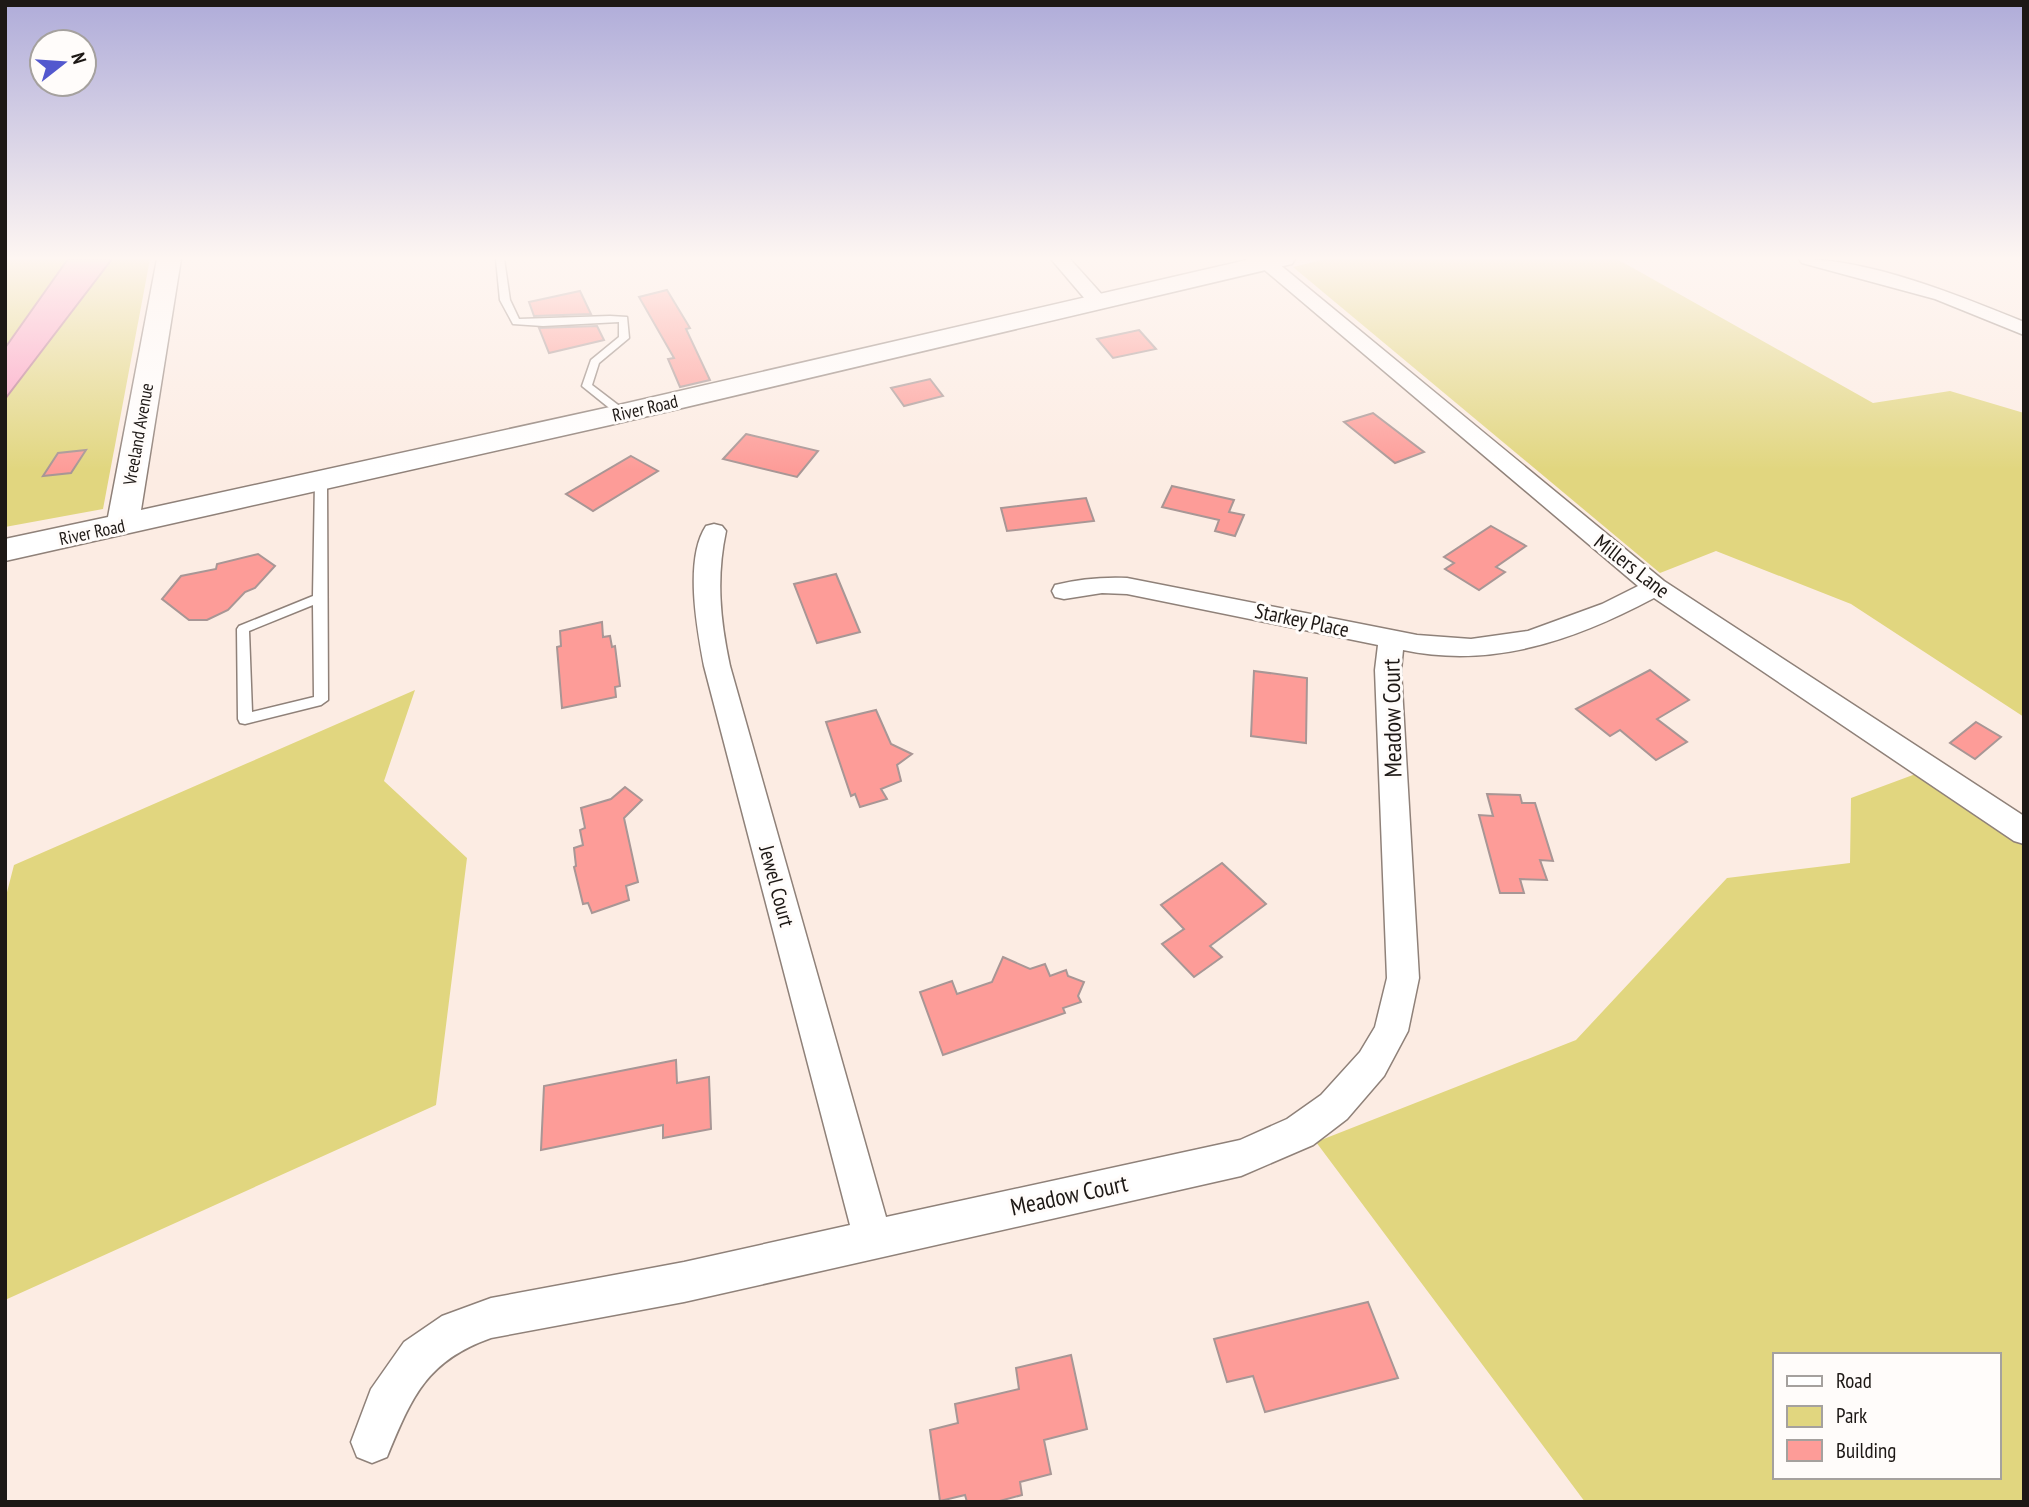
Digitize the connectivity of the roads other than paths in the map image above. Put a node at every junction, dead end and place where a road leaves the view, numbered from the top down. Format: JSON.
{"nodes":[{"id":1,"x":157,"y":329,"type":"edge"},
{"id":2,"x":624,"y":329,"type":"edge"},
{"id":3,"x":982,"y":329,"type":"edge"},
{"id":4,"x":1355,"y":329,"type":"edge"},
{"id":5,"x":622,"y":414,"type":"junction"},
{"id":6,"x":321,"y":481,"type":"junction"},
{"id":7,"x":122,"y":526,"type":"junction"},
{"id":8,"x":714,"y":530,"type":"dead end"},
{"id":9,"x":5,"y":550,"type":"edge"},
{"id":10,"x":1655,"y":587,"type":"junction"},
{"id":11,"x":1064,"y":591,"type":"dead end"},
{"id":12,"x":319,"y":598,"type":"junction"},
{"id":13,"x":1391,"y":639,"type":"junction"},
{"id":14,"x":2024,"y":832,"type":"edge"},
{"id":15,"x":873,"y":1239,"type":"junction"},
{"id":16,"x":372,"y":1442,"type":"dead end"}],
"edges":[{"from":1,"to":7,"type":"street","name":"Vreeland Avenue"},
{"from":2,"to":5,"type":"lane"},
{"from":3,"to":5,"type":"street","name":"River Road"},
{"from":4,"to":10,"type":"street","name":"Millers Lane"},
{"from":5,"to":6,"type":"street","name":"River Road"},
{"from":6,"to":7,"type":"street","name":"River Road"},
{"from":6,"to":12,"type":"lane"},
{"from":7,"to":9,"type":"street","name":"River Road"},
{"from":8,"to":15,"type":"street","name":"Jewel Court"},
{"from":10,"to":13,"type":"street","name":"Starkey Place"},
{"from":10,"to":14,"type":"street","name":"Millers Lane"},
{"from":11,"to":13,"type":"street","name":"Starkey Place"},
{"from":12,"to":12,"type":"lane"},
{"from":13,"to":15,"type":"street","name":"Meadow Court"},
{"from":15,"to":16,"type":"street","name":"Meadow Court"}]}
